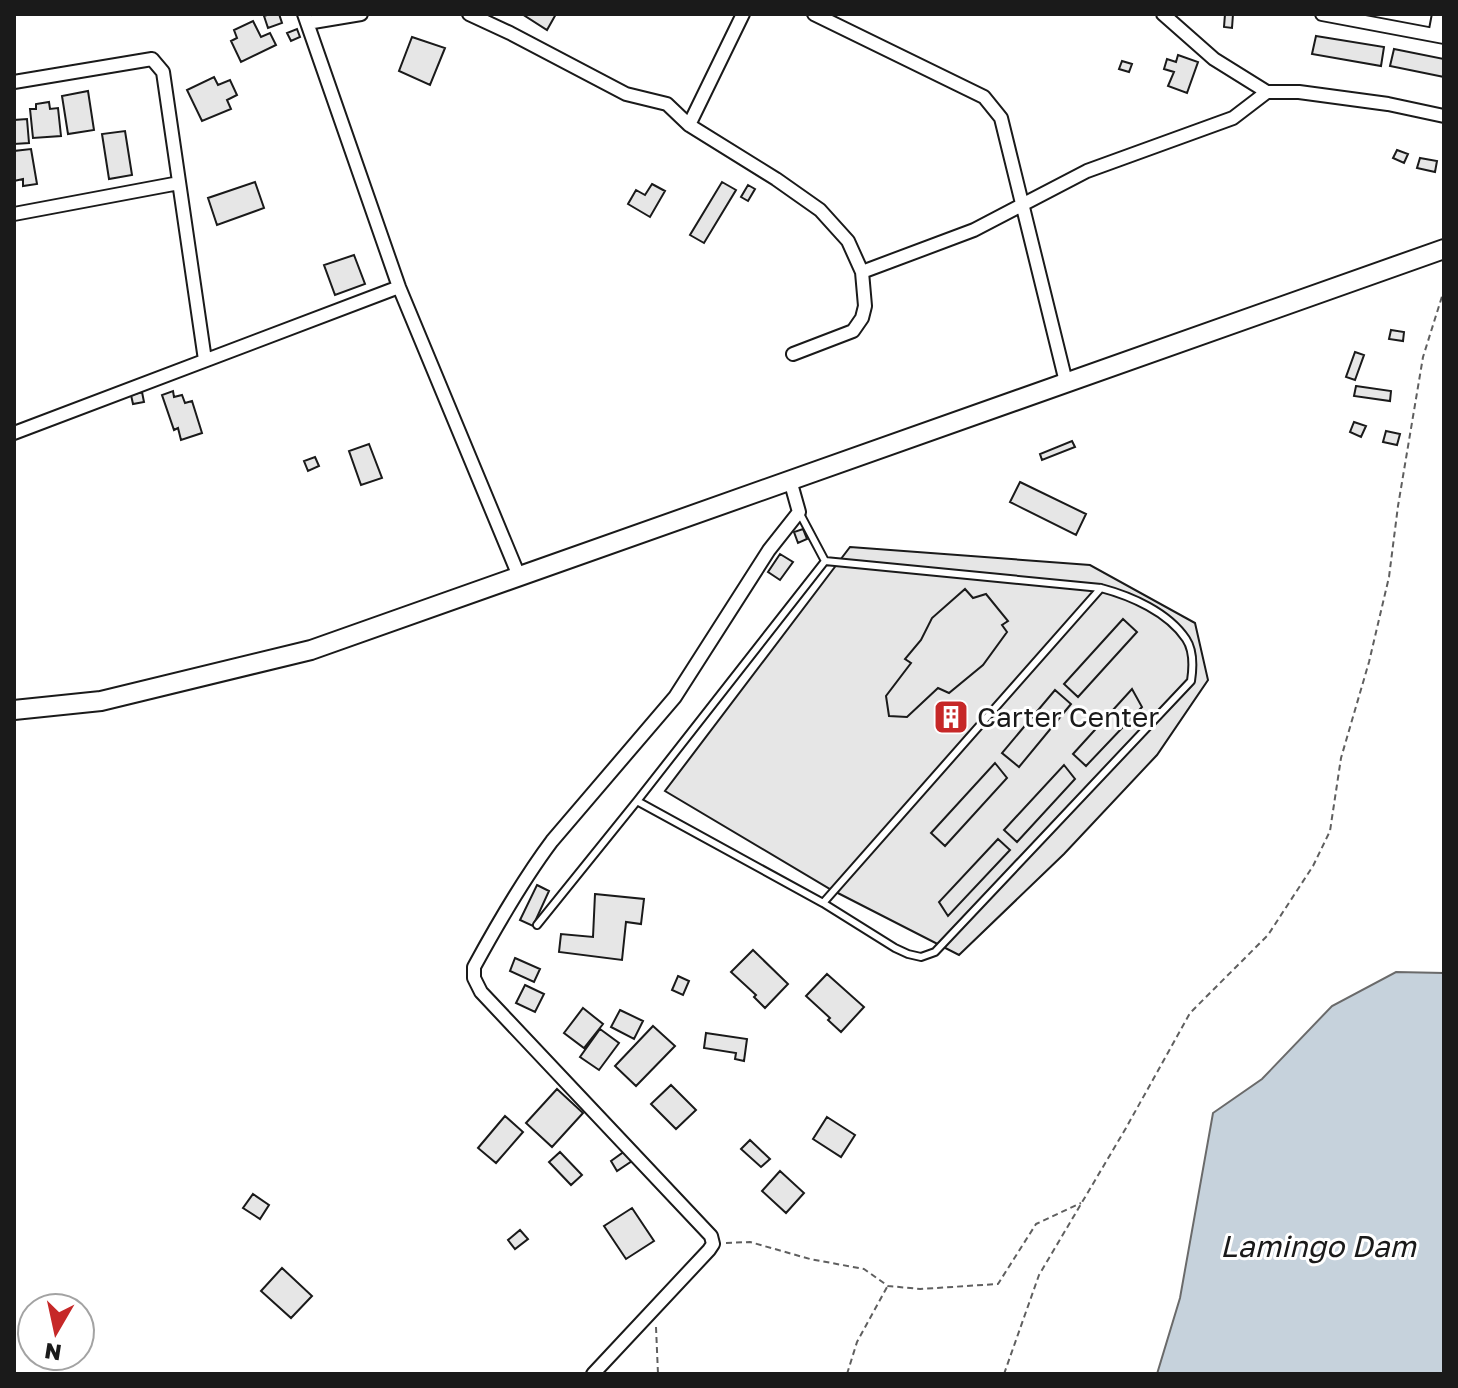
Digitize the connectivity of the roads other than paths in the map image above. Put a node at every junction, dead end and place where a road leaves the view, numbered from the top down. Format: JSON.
{"nodes":[{"id":1,"x":361,"y":14,"type":"edge"},
{"id":2,"x":469,"y":14,"type":"edge"},
{"id":3,"x":743,"y":14,"type":"edge"},
{"id":4,"x":814,"y":14,"type":"edge"},
{"id":5,"x":1322,"y":14,"type":"edge"},
{"id":6,"x":1439,"y":14,"type":"edge"},
{"id":7,"x":1170,"y":16,"type":"edge"},
{"id":8,"x":831,"y":17,"type":"edge"},
{"id":9,"x":305,"y":18,"type":"edge"},
{"id":10,"x":1440,"y":36,"type":"edge"},
{"id":11,"x":14,"y":82,"type":"edge"},
{"id":12,"x":1267,"y":92,"type":"junction"},
{"id":13,"x":1444,"y":116,"type":"edge"},
{"id":14,"x":689,"y":125,"type":"junction"},
{"id":15,"x":179,"y":183,"type":"junction"},
{"id":16,"x":1021,"y":205,"type":"junction"},
{"id":17,"x":14,"y":214,"type":"edge"},
{"id":18,"x":1444,"y":249,"type":"edge"},
{"id":19,"x":862,"y":272,"type":"junction"},
{"id":20,"x":399,"y":287,"type":"junction"},
{"id":21,"x":793,"y":354,"type":"dead end"},
{"id":22,"x":205,"y":360,"type":"junction"},
{"id":23,"x":1066,"y":382,"type":"junction"},
{"id":24,"x":14,"y":433,"type":"edge"},
{"id":25,"x":790,"y":480,"type":"junction"},
{"id":26,"x":799,"y":512,"type":"junction"},
{"id":27,"x":825,"y":561,"type":"junction"},
{"id":28,"x":519,"y":576,"type":"junction"},
{"id":29,"x":1101,"y":588,"type":"junction"},
{"id":30,"x":14,"y":710,"type":"edge"},
{"id":31,"x":637,"y":801,"type":"junction"},
{"id":32,"x":823,"y":903,"type":"junction"},
{"id":33,"x":537,"y":925,"type":"dead end"},
{"id":34,"x":593,"y":1374,"type":"edge"}],
"edges":[{"from":1,"to":9,"type":"street"},
{"from":2,"to":14,"type":"street"},
{"from":3,"to":14,"type":"street"},
{"from":4,"to":8,"type":"street"},
{"from":5,"to":10,"type":"street"},
{"from":6,"to":10,"type":"street"},
{"from":7,"to":12,"type":"street"},
{"from":8,"to":16,"type":"street"},
{"from":9,"to":20,"type":"street"},
{"from":11,"to":15,"type":"street"},
{"from":12,"to":13,"type":"street"},
{"from":12,"to":16,"type":"street"},
{"from":14,"to":19,"type":"street"},
{"from":15,"to":17,"type":"street"},
{"from":15,"to":22,"type":"street"},
{"from":16,"to":19,"type":"street"},
{"from":16,"to":23,"type":"street"},
{"from":18,"to":23,"type":"main road"},
{"from":19,"to":21,"type":"street"},
{"from":20,"to":22,"type":"street"},
{"from":20,"to":28,"type":"street"},
{"from":22,"to":24,"type":"street"},
{"from":23,"to":25,"type":"main road"},
{"from":25,"to":26,"type":"street"},
{"from":25,"to":28,"type":"main road"},
{"from":26,"to":27,"type":"lane"},
{"from":26,"to":34,"type":"street"},
{"from":27,"to":29,"type":"lane"},
{"from":27,"to":31,"type":"lane"},
{"from":28,"to":30,"type":"main road"},
{"from":29,"to":32,"type":"lane"},
{"from":29,"to":32,"type":"lane"},
{"from":31,"to":32,"type":"lane"},
{"from":31,"to":33,"type":"lane"}]}
